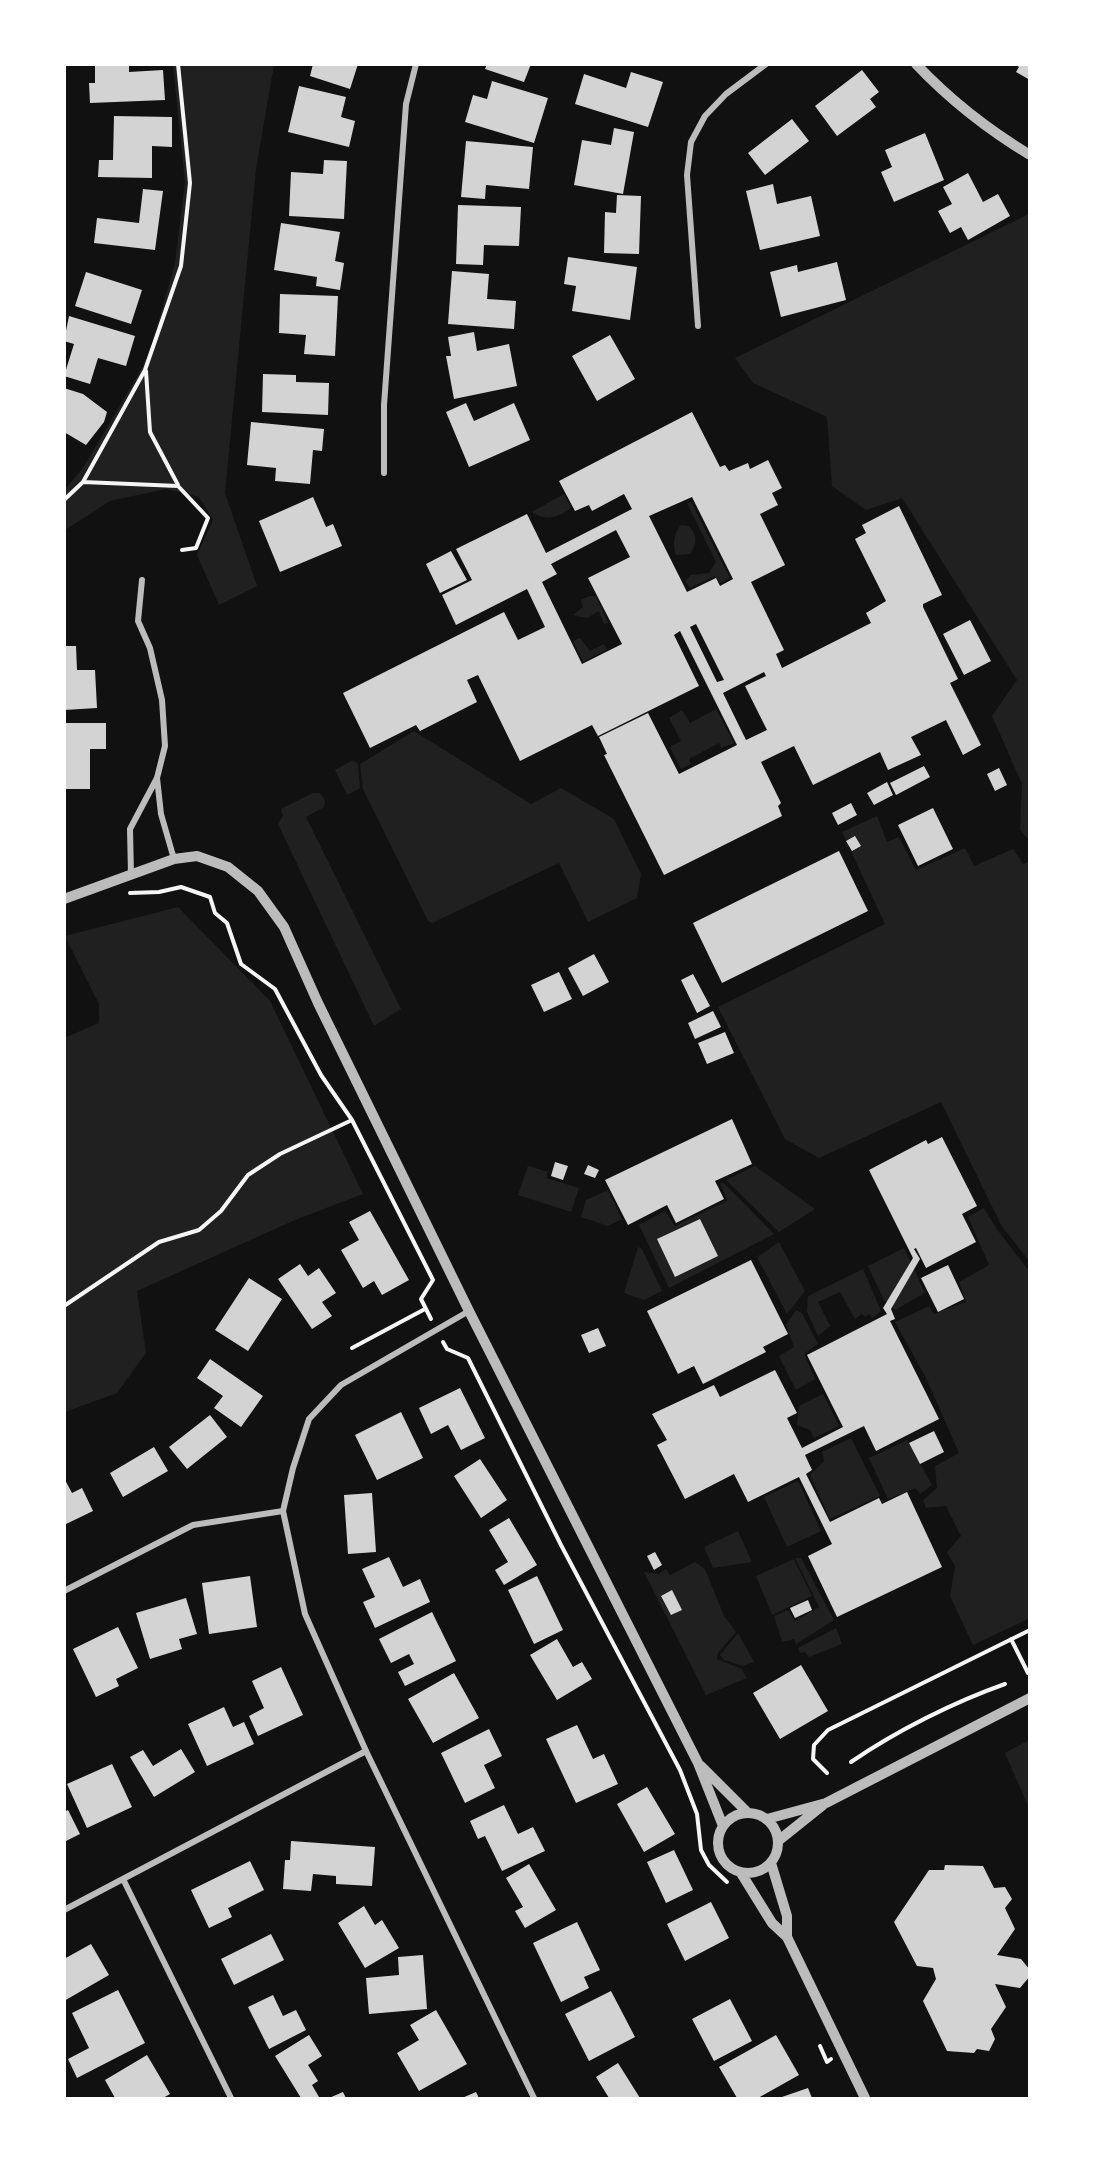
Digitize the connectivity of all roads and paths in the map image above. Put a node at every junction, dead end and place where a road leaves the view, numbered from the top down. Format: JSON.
{"nodes":[{"id":1,"x":178,"y":64,"type":"edge"},
{"id":2,"x":416,"y":64,"type":"edge"},
{"id":3,"x":766,"y":64,"type":"edge"},
{"id":4,"x":916,"y":64,"type":"edge"},
{"id":5,"x":1029,"y":155,"type":"edge"},
{"id":6,"x":698,"y":326,"type":"dead end"},
{"id":7,"x":146,"y":370,"type":"junction"},
{"id":8,"x":384,"y":473,"type":"dead end"},
{"id":9,"x":83,"y":482,"type":"junction"},
{"id":10,"x":178,"y":486,"type":"junction"},
{"id":11,"x":64,"y":500,"type":"edge"},
{"id":12,"x":182,"y":550,"type":"dead end"},
{"id":13,"x":142,"y":580,"type":"dead end"},
{"id":14,"x":157,"y":778,"type":"junction"},
{"id":15,"x":174,"y":859,"type":"junction"},
{"id":16,"x":131,"y":875,"type":"junction"},
{"id":17,"x":124,"y":894,"type":"dead end"},
{"id":18,"x":64,"y":899,"type":"edge"},
{"id":19,"x":352,"y":1120,"type":"junction"},
{"id":20,"x":64,"y":1306,"type":"edge"},
{"id":21,"x":425,"y":1308,"type":"junction"},
{"id":22,"x":469,"y":1311,"type":"junction"},
{"id":23,"x":436,"y":1330,"type":"junction"},
{"id":24,"x":352,"y":1347,"type":"dead end"},
{"id":25,"x":283,"y":1511,"type":"junction"},
{"id":26,"x":64,"y":1591,"type":"edge"},
{"id":27,"x":1029,"y":1630,"type":"edge"},
{"id":28,"x":1011,"y":1639,"type":"junction"},
{"id":29,"x":1028,"y":1673,"type":"edge"},
{"id":30,"x":1005,"y":1684,"type":"dead end"},
{"id":31,"x":1029,"y":1698,"type":"edge"},
{"id":32,"x":366,"y":1751,"type":"junction"},
{"id":33,"x":851,"y":1762,"type":"dead end"},
{"id":34,"x":698,"y":1763,"type":"junction"},
{"id":35,"x":827,"y":1773,"type":"dead end"},
{"id":36,"x":826,"y":1803,"type":"junction"},
{"id":37,"x":747,"y":1813,"type":"junction"},
{"id":38,"x":767,"y":1819,"type":"junction"},
{"id":39,"x":723,"y":1826,"type":"junction"},
{"id":40,"x":778,"y":1841,"type":"junction"},
{"id":41,"x":771,"y":1863,"type":"junction"},
{"id":42,"x":741,"y":1873,"type":"junction"},
{"id":43,"x":123,"y":1879,"type":"junction"},
{"id":44,"x":732,"y":1886,"type":"dead end"},
{"id":45,"x":64,"y":1910,"type":"edge"},
{"id":46,"x":788,"y":1937,"type":"junction"},
{"id":47,"x":818,"y":2042,"type":"dead end"},
{"id":48,"x":842,"y":2052,"type":"junction"},
{"id":49,"x":231,"y":2098,"type":"edge"},
{"id":50,"x":534,"y":2098,"type":"edge"},
{"id":51,"x":865,"y":2098,"type":"edge"}],
"edges":[{"from":1,"to":7,"type":"path"},
{"from":2,"to":8,"type":"street"},
{"from":3,"to":6,"type":"street"},
{"from":4,"to":5,"type":"street"},
{"from":7,"to":9,"type":"path"},
{"from":7,"to":10,"type":"path"},
{"from":9,"to":10,"type":"path"},
{"from":9,"to":11,"type":"path"},
{"from":10,"to":12,"type":"path"},
{"from":13,"to":14,"type":"street"},
{"from":14,"to":15,"type":"street"},
{"from":14,"to":16,"type":"street"},
{"from":15,"to":16,"type":"street"},
{"from":15,"to":22,"type":"street"},
{"from":16,"to":18,"type":"street"},
{"from":17,"to":19,"type":"path"},
{"from":19,"to":20,"type":"path"},
{"from":19,"to":21,"type":"path"},
{"from":21,"to":23,"type":"path"},
{"from":21,"to":24,"type":"path"},
{"from":22,"to":23,"type":"street"},
{"from":22,"to":34,"type":"street"},
{"from":23,"to":25,"type":"street"},
{"from":23,"to":44,"type":"path"},
{"from":25,"to":26,"type":"street"},
{"from":25,"to":32,"type":"street"},
{"from":27,"to":28,"type":"path"},
{"from":28,"to":29,"type":"path"},
{"from":28,"to":35,"type":"path"},
{"from":30,"to":33,"type":"path"},
{"from":31,"to":36,"type":"street"},
{"from":32,"to":43,"type":"street"},
{"from":32,"to":50,"type":"street"},
{"from":34,"to":37,"type":"street"},
{"from":34,"to":39,"type":"street"},
{"from":36,"to":38,"type":"street"},
{"from":36,"to":40,"type":"street"},
{"from":37,"to":38,"type":"street"},
{"from":37,"to":39,"type":"street"},
{"from":38,"to":40,"type":"street"},
{"from":39,"to":42,"type":"street"},
{"from":40,"to":41,"type":"street"},
{"from":41,"to":42,"type":"street"},
{"from":41,"to":46,"type":"street"},
{"from":42,"to":46,"type":"street"},
{"from":43,"to":45,"type":"street"},
{"from":43,"to":49,"type":"street"},
{"from":46,"to":48,"type":"street"},
{"from":47,"to":48,"type":"path"},
{"from":48,"to":51,"type":"street"}]}
